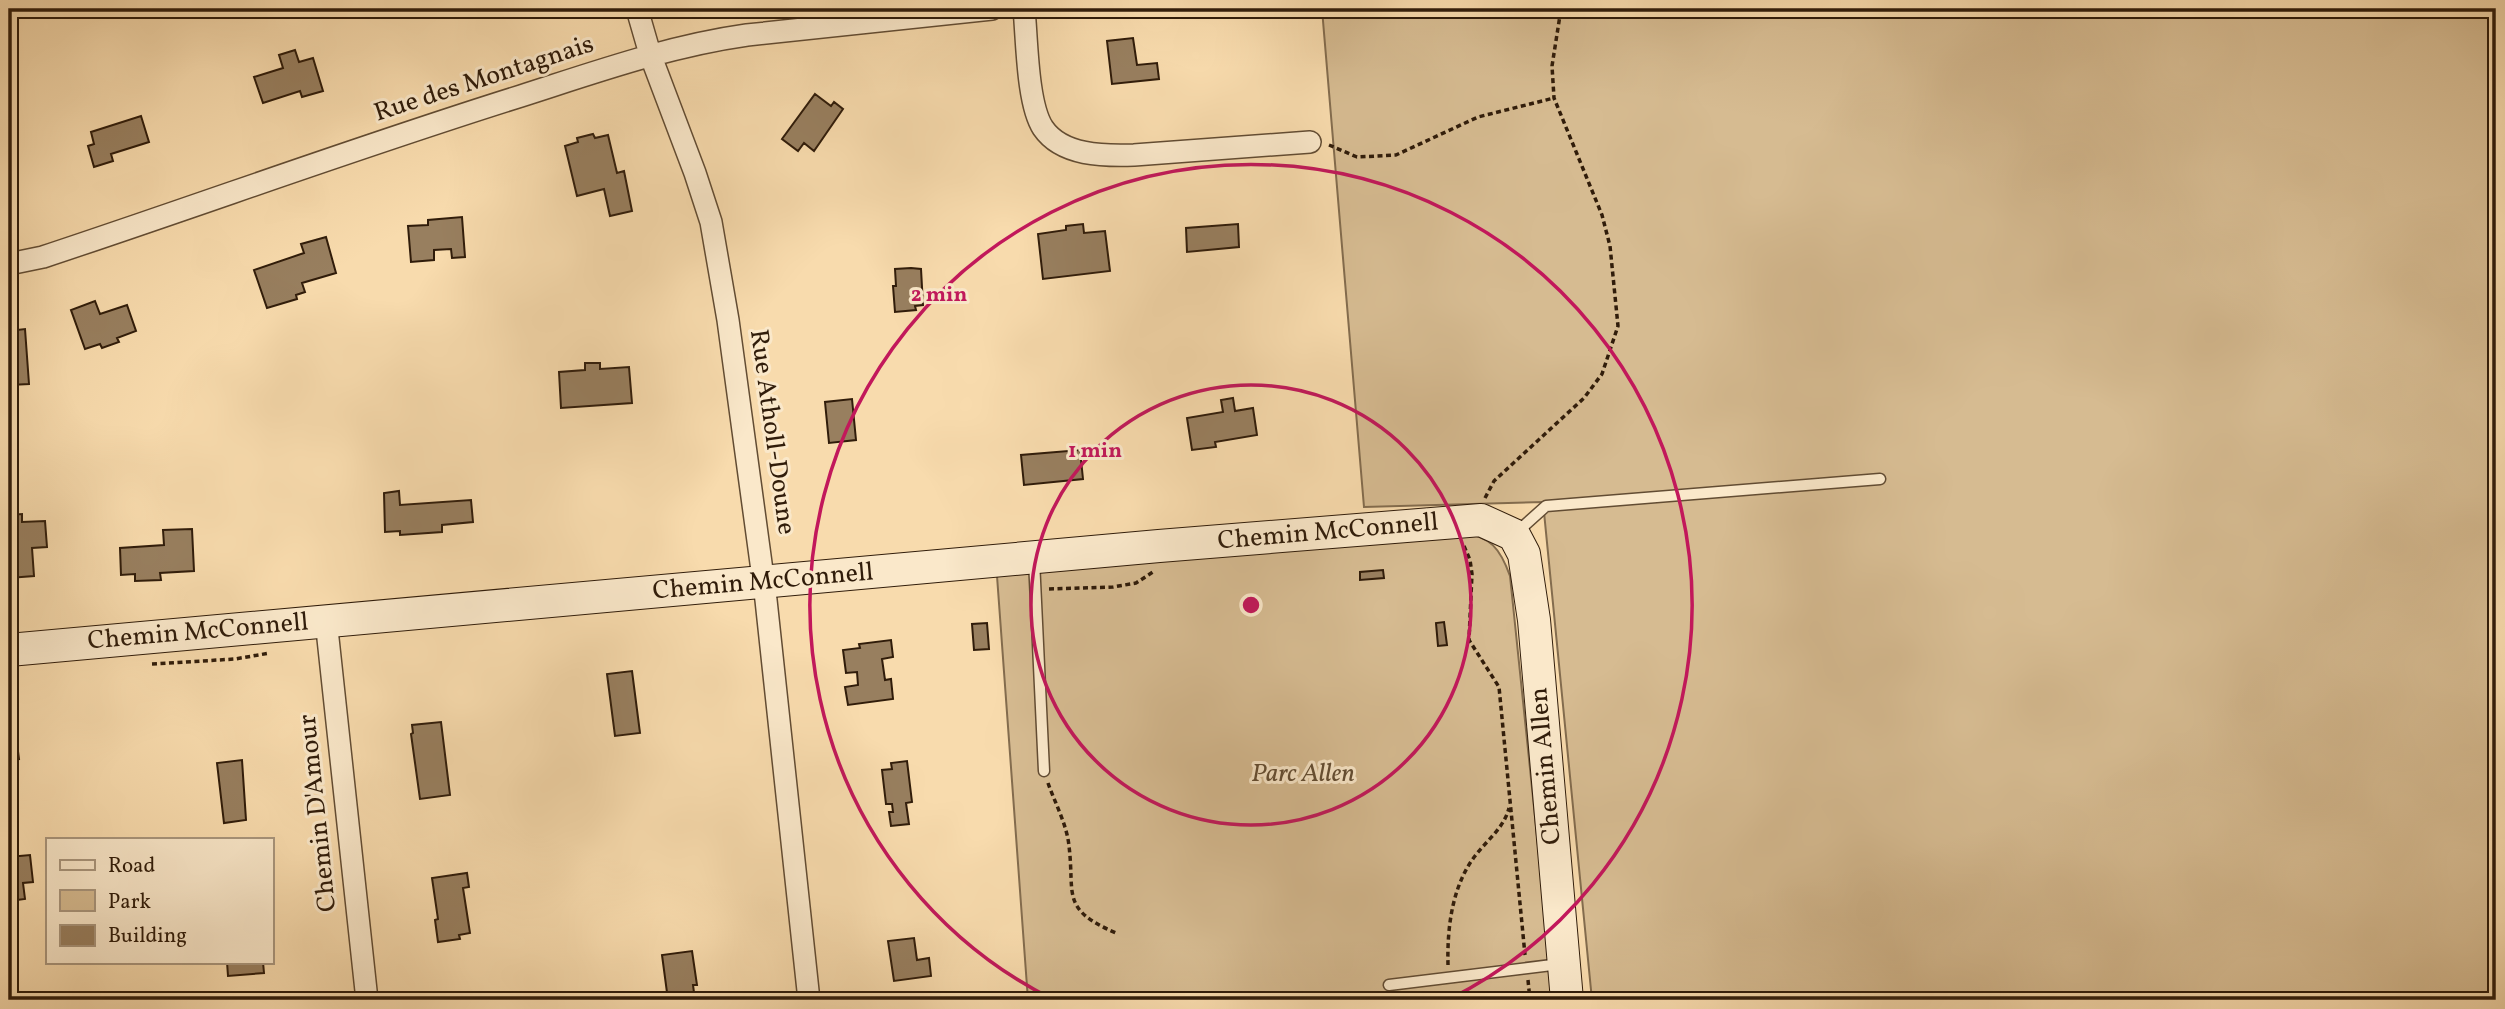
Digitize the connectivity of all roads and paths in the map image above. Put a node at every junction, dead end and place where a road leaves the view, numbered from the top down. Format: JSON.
{"nodes":[{"id":1,"x":637,"y":9,"type":"edge"},
{"id":2,"x":992,"y":9,"type":"edge"},
{"id":3,"x":1024,"y":9,"type":"edge"},
{"id":4,"x":1561,"y":9,"type":"edge"},
{"id":5,"x":650,"y":54,"type":"junction"},
{"id":6,"x":1554,"y":98,"type":"junction"},
{"id":7,"x":1310,"y":142,"type":"joint"},
{"id":8,"x":9,"y":264,"type":"edge"},
{"id":9,"x":1880,"y":479,"type":"dead end"},
{"id":10,"x":1481,"y":520,"type":"junction"},
{"id":11,"x":1514,"y":535,"type":"junction"},
{"id":12,"x":1464,"y":546,"type":"dead end"},
{"id":13,"x":1034,"y":558,"type":"junction"},
{"id":14,"x":764,"y":582,"type":"junction"},
{"id":15,"x":326,"y":620,"type":"junction"},
{"id":16,"x":9,"y":650,"type":"edge"},
{"id":17,"x":1044,"y":771,"type":"joint"},
{"id":18,"x":1510,"y":803,"type":"junction"},
{"id":19,"x":1116,"y":933,"type":"dead end"},
{"id":20,"x":1563,"y":963,"type":"junction"},
{"id":21,"x":1526,"y":967,"type":"junction"},
{"id":22,"x":1448,"y":978,"type":"junction"},
{"id":23,"x":1388,"y":985,"type":"dead end"},
{"id":24,"x":367,"y":1000,"type":"edge"},
{"id":25,"x":809,"y":1000,"type":"edge"},
{"id":26,"x":1530,"y":1000,"type":"edge"},
{"id":27,"x":1567,"y":1000,"type":"edge"}],
"edges":[{"from":1,"to":5,"type":"street","name":"Rue Atholl-Doune"},
{"from":2,"to":5,"type":"street","name":"Rue des Montagnais"},
{"from":3,"to":7,"type":"street"},
{"from":4,"to":6,"type":"path"},
{"from":5,"to":8,"type":"street","name":"Rue des Montagnais"},
{"from":5,"to":14,"type":"street","name":"Rue Atholl-Doune"},
{"from":6,"to":7,"type":"path"},
{"from":6,"to":10,"type":"path"},
{"from":9,"to":11,"type":"lane"},
{"from":10,"to":11,"type":"street","name":"Chemin McConnell"},
{"from":10,"to":13,"type":"street","name":"Chemin McConnell"},
{"from":11,"to":20,"type":"street","name":"Chemin Allen"},
{"from":12,"to":18,"type":"path"},
{"from":13,"to":14,"type":"street","name":"Chemin McConnell"},
{"from":13,"to":17,"type":"lane"},
{"from":14,"to":15,"type":"street","name":"Chemin McConnell"},
{"from":14,"to":25,"type":"street","name":"Rue Atholl-Doune"},
{"from":15,"to":16,"type":"street","name":"Chemin McConnell"},
{"from":15,"to":24,"type":"street","name":"Chemin D'Amour"},
{"from":17,"to":19,"type":"path"},
{"from":18,"to":21,"type":"path"},
{"from":18,"to":22,"type":"path"},
{"from":20,"to":21,"type":"lane"},
{"from":20,"to":27,"type":"street","name":"Chemin Allen"},
{"from":21,"to":22,"type":"lane"},
{"from":21,"to":26,"type":"path"},
{"from":22,"to":23,"type":"lane"}]}
